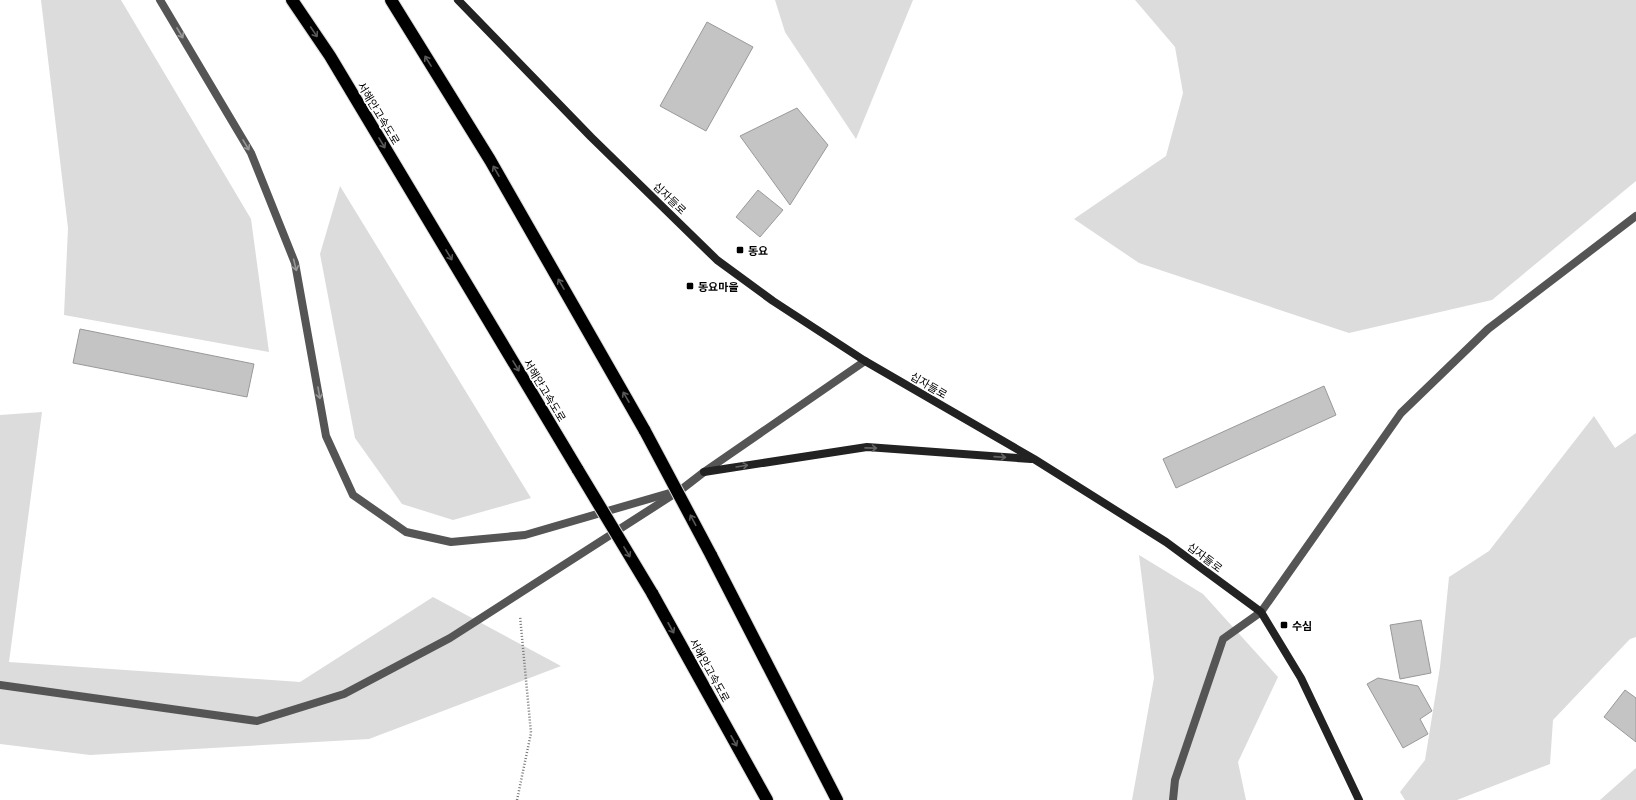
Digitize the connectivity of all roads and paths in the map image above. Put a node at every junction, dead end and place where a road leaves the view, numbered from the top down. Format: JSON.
{"nodes":[{"id":1,"x":160,"y":0,"type":"edge"},
{"id":2,"x":292,"y":0,"type":"edge"},
{"id":3,"x":390,"y":0,"type":"edge"},
{"id":4,"x":458,"y":0,"type":"edge"},
{"id":5,"x":1636,"y":216,"type":"edge"},
{"id":6,"x":865,"y":361,"type":"junction"},
{"id":7,"x":1034,"y":459,"type":"junction"},
{"id":8,"x":704,"y":472,"type":"junction"},
{"id":9,"x":682,"y":489,"type":"junction"},
{"id":10,"x":518,"y":595,"type":"junction"},
{"id":11,"x":1261,"y":612,"type":"junction"},
{"id":12,"x":0,"y":685,"type":"edge"},
{"id":13,"x":517,"y":800,"type":"edge"},
{"id":14,"x":767,"y":800,"type":"edge"},
{"id":15,"x":837,"y":800,"type":"edge"},
{"id":16,"x":1173,"y":800,"type":"edge"},
{"id":17,"x":1359,"y":800,"type":"edge"}],
"edges":[{"from":1,"to":9,"type":"street","one_way":true},
{"from":2,"to":14,"type":"highway","name":"서해안고속도로","one_way":true,"bridge":true},
{"from":15,"to":3,"type":"highway","one_way":true,"bridge":true},
{"from":4,"to":6,"type":"main road","name":"십자들로"},
{"from":5,"to":11,"type":"street"},
{"from":6,"to":7,"type":"main road","name":"십자들로"},
{"from":6,"to":8,"type":"street"},
{"from":8,"to":7,"type":"main road","one_way":true},
{"from":7,"to":11,"type":"main road","name":"십자들로"},
{"from":8,"to":9,"type":"street"},
{"from":9,"to":10,"type":"street"},
{"from":10,"to":12,"type":"street"},
{"from":10,"to":13,"type":"path"},
{"from":11,"to":16,"type":"street"},
{"from":11,"to":17,"type":"main road","name":"십자들로"}]}
